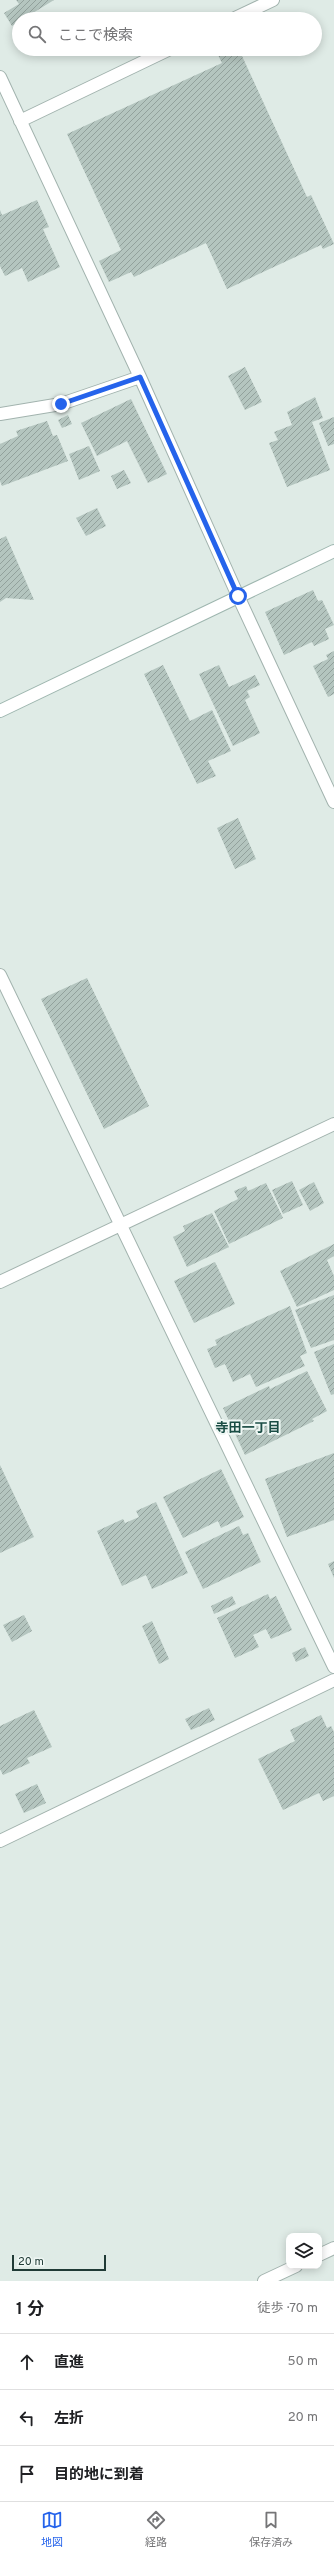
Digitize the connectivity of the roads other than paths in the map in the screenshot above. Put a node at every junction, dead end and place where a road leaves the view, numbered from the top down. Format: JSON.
{"nodes":[{"id":1,"x":273,"y":0,"type":"edge"},
{"id":2,"x":248,"y":12,"type":"edge"},
{"id":3,"x":155,"y":56,"type":"edge"},
{"id":4,"x":0,"y":77,"type":"edge"},
{"id":5,"x":20,"y":121,"type":"junction"},
{"id":6,"x":140,"y":377,"type":"junction"},
{"id":7,"x":0,"y":414,"type":"edge"},
{"id":8,"x":334,"y":551,"type":"edge"},
{"id":9,"x":238,"y":596,"type":"junction"},
{"id":10,"x":0,"y":711,"type":"edge"},
{"id":11,"x":334,"y":802,"type":"edge"},
{"id":12,"x":0,"y":975,"type":"edge"},
{"id":13,"x":334,"y":1124,"type":"edge"},
{"id":14,"x":120,"y":1225,"type":"junction"},
{"id":15,"x":0,"y":1282,"type":"edge"},
{"id":16,"x":334,"y":1667,"type":"edge"},
{"id":17,"x":334,"y":1680,"type":"edge"},
{"id":18,"x":0,"y":1841,"type":"edge"},
{"id":19,"x":334,"y":2248,"type":"edge"},
{"id":20,"x":322,"y":2254,"type":"edge"},
{"id":21,"x":290,"y":2269,"type":"edge"},
{"id":22,"x":264,"y":2281,"type":"edge"}],
"edges":[{"from":1,"to":2,"type":"street"},
{"from":3,"to":5,"type":"street"},
{"from":4,"to":5,"type":"street"},
{"from":5,"to":6,"type":"street"},
{"from":6,"to":7,"type":"street"},
{"from":6,"to":9,"type":"street"},
{"from":8,"to":9,"type":"street"},
{"from":9,"to":10,"type":"street"},
{"from":9,"to":11,"type":"street"},
{"from":12,"to":14,"type":"street"},
{"from":13,"to":14,"type":"street"},
{"from":14,"to":15,"type":"street"},
{"from":14,"to":16,"type":"street"},
{"from":17,"to":18,"type":"street"},
{"from":19,"to":20,"type":"street"},
{"from":21,"to":22,"type":"street"}]}
